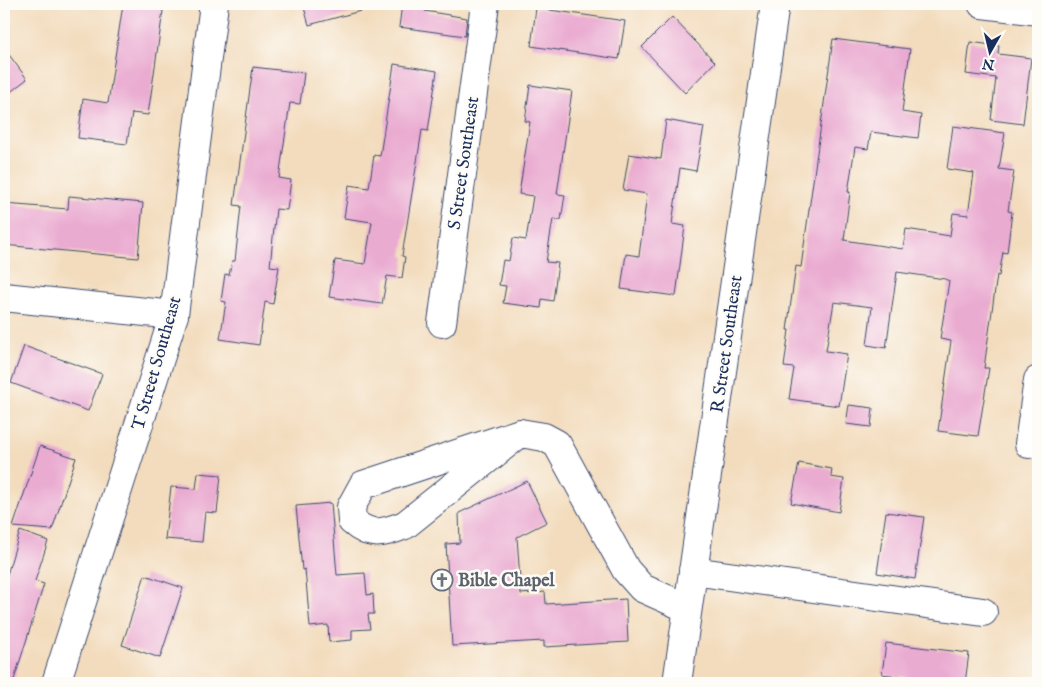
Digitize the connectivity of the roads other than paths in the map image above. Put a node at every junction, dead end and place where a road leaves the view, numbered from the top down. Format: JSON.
{"nodes":[{"id":1,"x":214,"y":4,"type":"edge"},
{"id":2,"x":485,"y":4,"type":"edge"},
{"id":3,"x":775,"y":4,"type":"edge"},
{"id":4,"x":982,"y":4,"type":"edge"},
{"id":5,"x":1038,"y":11,"type":"edge"},
{"id":6,"x":4,"y":297,"type":"edge"},
{"id":7,"x":174,"y":315,"type":"junction"},
{"id":8,"x":442,"y":323,"type":"dead end"},
{"id":9,"x":1038,"y":380,"type":"edge"},
{"id":10,"x":520,"y":433,"type":"junction"},
{"id":11,"x":1030,"y":444,"type":"dead end"},
{"id":12,"x":693,"y":571,"type":"junction"},
{"id":13,"x":688,"y":608,"type":"junction"},
{"id":14,"x":984,"y":612,"type":"dead end"},
{"id":15,"x":56,"y":683,"type":"edge"},
{"id":16,"x":677,"y":683,"type":"edge"}],
"edges":[{"from":1,"to":7,"type":"street","name":"T Street Southeast"},
{"from":2,"to":8,"type":"street","name":"S Street Southeast"},
{"from":3,"to":12,"type":"street","name":"R Street Southeast"},
{"from":4,"to":5,"type":"street"},
{"from":6,"to":7,"type":"street"},
{"from":7,"to":15,"type":"street","name":"T Street Southeast"},
{"from":9,"to":11,"type":"street"},
{"from":10,"to":10,"type":"street"},
{"from":10,"to":13,"type":"street"},
{"from":12,"to":13,"type":"street","name":"R Street Southeast"},
{"from":12,"to":14,"type":"street"},
{"from":13,"to":16,"type":"street","name":"R Street Southeast"}]}
